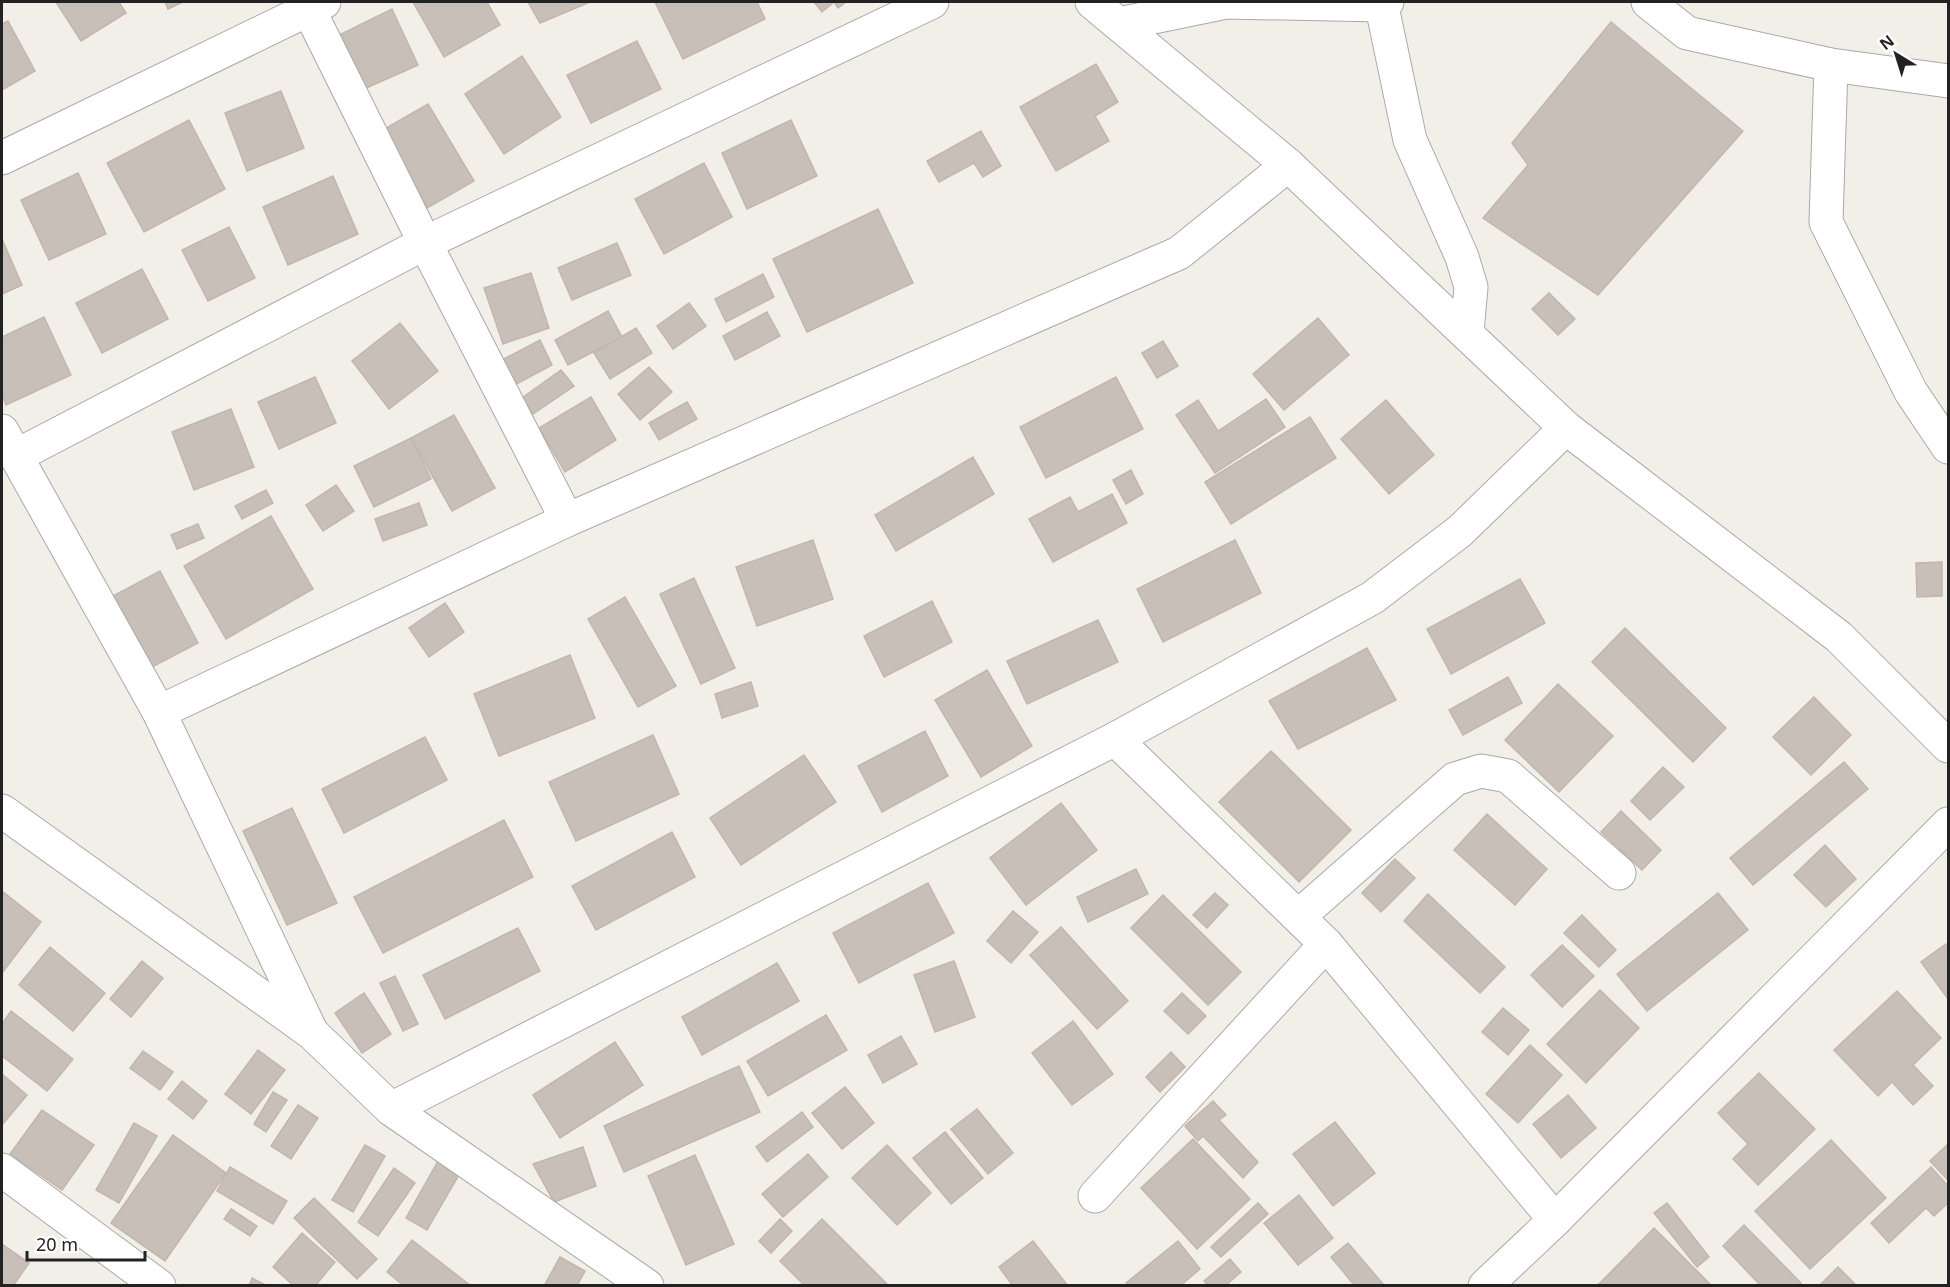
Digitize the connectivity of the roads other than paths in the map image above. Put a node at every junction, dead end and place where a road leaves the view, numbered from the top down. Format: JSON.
{"nodes":[{"id":1,"x":932,"y":2,"type":"edge"},
{"id":2,"x":1092,"y":2,"type":"edge"},
{"id":3,"x":1648,"y":2,"type":"edge"},
{"id":4,"x":1383,"y":3,"type":"edge"},
{"id":5,"x":313,"y":4,"type":"edge"},
{"id":6,"x":1119,"y":24,"type":"junction"},
{"id":7,"x":1831,"y":65,"type":"junction"},
{"id":8,"x":1948,"y":81,"type":"edge"},
{"id":9,"x":2,"y":158,"type":"edge"},
{"id":10,"x":1288,"y":165,"type":"junction"},
{"id":11,"x":424,"y":243,"type":"junction"},
{"id":12,"x":1467,"y":332,"type":"junction"},
{"id":13,"x":1566,"y":428,"type":"junction"},
{"id":14,"x":9,"y":443,"type":"edge"},
{"id":15,"x":1948,"y":447,"type":"edge"},
{"id":16,"x":567,"y":520,"type":"junction"},
{"id":17,"x":159,"y":712,"type":"junction"},
{"id":18,"x":1115,"y":739,"type":"junction"},
{"id":19,"x":1948,"y":746,"type":"edge"},
{"id":20,"x":2,"y":811,"type":"edge"},
{"id":21,"x":1948,"y":824,"type":"edge"},
{"id":22,"x":1619,"y":873,"type":"dead end"},
{"id":23,"x":1299,"y":916,"type":"junction"},
{"id":24,"x":1326,"y":944,"type":"junction"},
{"id":25,"x":312,"y":1033,"type":"junction"},
{"id":26,"x":392,"y":1109,"type":"junction"},
{"id":27,"x":2,"y":1170,"type":"edge"},
{"id":28,"x":1095,"y":1196,"type":"dead end"},
{"id":29,"x":1555,"y":1220,"type":"junction"},
{"id":30,"x":159,"y":1286,"type":"edge"},
{"id":31,"x":647,"y":1286,"type":"edge"},
{"id":32,"x":1485,"y":1286,"type":"edge"}],
"edges":[{"from":1,"to":11,"type":"street"},
{"from":2,"to":6,"type":"street"},
{"from":3,"to":7,"type":"street"},
{"from":4,"to":6,"type":"street"},
{"from":4,"to":12,"type":"street"},
{"from":5,"to":9,"type":"street"},
{"from":5,"to":11,"type":"street"},
{"from":6,"to":10,"type":"street"},
{"from":7,"to":8,"type":"street"},
{"from":7,"to":15,"type":"street"},
{"from":10,"to":12,"type":"street"},
{"from":10,"to":16,"type":"street"},
{"from":11,"to":14,"type":"street"},
{"from":11,"to":16,"type":"street"},
{"from":12,"to":13,"type":"street"},
{"from":13,"to":18,"type":"street"},
{"from":13,"to":19,"type":"street"},
{"from":14,"to":17,"type":"street"},
{"from":16,"to":17,"type":"street"},
{"from":17,"to":25,"type":"street"},
{"from":18,"to":23,"type":"street"},
{"from":18,"to":26,"type":"street"},
{"from":20,"to":25,"type":"street"},
{"from":21,"to":29,"type":"street"},
{"from":22,"to":23,"type":"street"},
{"from":23,"to":24,"type":"street"},
{"from":24,"to":28,"type":"street"},
{"from":24,"to":29,"type":"street"},
{"from":25,"to":26,"type":"street"},
{"from":26,"to":31,"type":"street"},
{"from":27,"to":30,"type":"street"},
{"from":29,"to":32,"type":"street"}]}
